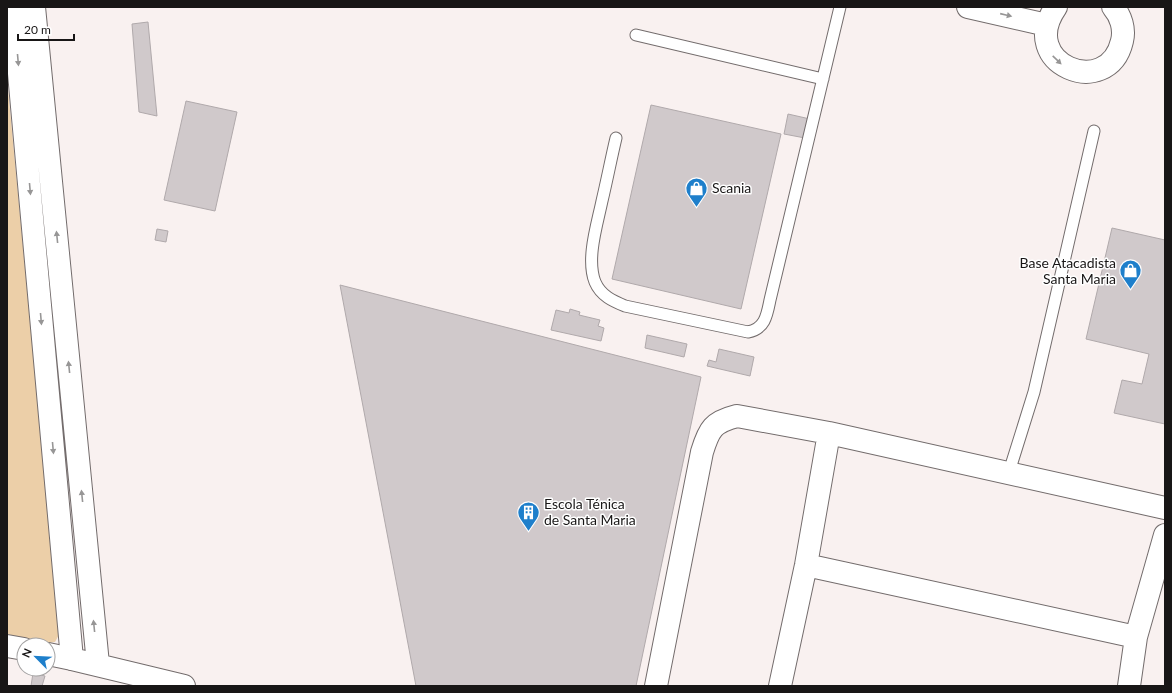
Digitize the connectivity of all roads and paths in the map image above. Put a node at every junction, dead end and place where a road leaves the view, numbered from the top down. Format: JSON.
{"nodes":[{"id":1,"x":13,"y":7,"type":"edge"},
{"id":2,"x":34,"y":7,"type":"edge"},
{"id":3,"x":840,"y":7,"type":"edge"},
{"id":4,"x":968,"y":7,"type":"edge"},
{"id":5,"x":1113,"y":7,"type":"edge"},
{"id":6,"x":1051,"y":16,"type":"edge"},
{"id":7,"x":636,"y":35,"type":"dead end"},
{"id":8,"x":823,"y":78,"type":"junction"},
{"id":9,"x":1094,"y":131,"type":"dead end"},
{"id":10,"x":616,"y":138,"type":"dead end"},
{"id":11,"x":829,"y":433,"type":"junction"},
{"id":12,"x":1009,"y":472,"type":"junction"},
{"id":13,"x":1165,"y":508,"type":"edge"},
{"id":14,"x":1165,"y":535,"type":"edge"},
{"id":15,"x":806,"y":565,"type":"junction"},
{"id":16,"x":1136,"y":637,"type":"junction"},
{"id":17,"x":56,"y":656,"type":"edge"},
{"id":18,"x":72,"y":659,"type":"junction"},
{"id":19,"x":98,"y":664,"type":"junction"},
{"id":20,"x":184,"y":686,"type":"edge"},
{"id":21,"x":656,"y":686,"type":"edge"},
{"id":22,"x":780,"y":686,"type":"edge"},
{"id":23,"x":1129,"y":686,"type":"edge"}],
"edges":[{"from":1,"to":18,"type":"street","one_way":true},
{"from":19,"to":2,"type":"street","one_way":true},
{"from":3,"to":8,"type":"lane"},
{"from":4,"to":6,"type":"street","one_way":true},
{"from":6,"to":5,"type":"street","one_way":true},
{"from":7,"to":8,"type":"lane"},
{"from":8,"to":10,"type":"lane"},
{"from":9,"to":12,"type":"lane"},
{"from":11,"to":12,"type":"street"},
{"from":11,"to":15,"type":"street"},
{"from":11,"to":21,"type":"street"},
{"from":12,"to":13,"type":"street"},
{"from":14,"to":16,"type":"street"},
{"from":15,"to":16,"type":"street"},
{"from":15,"to":22,"type":"street"},
{"from":16,"to":23,"type":"street"},
{"from":17,"to":18,"type":"street"},
{"from":18,"to":19,"type":"street"},
{"from":19,"to":20,"type":"street"}]}
